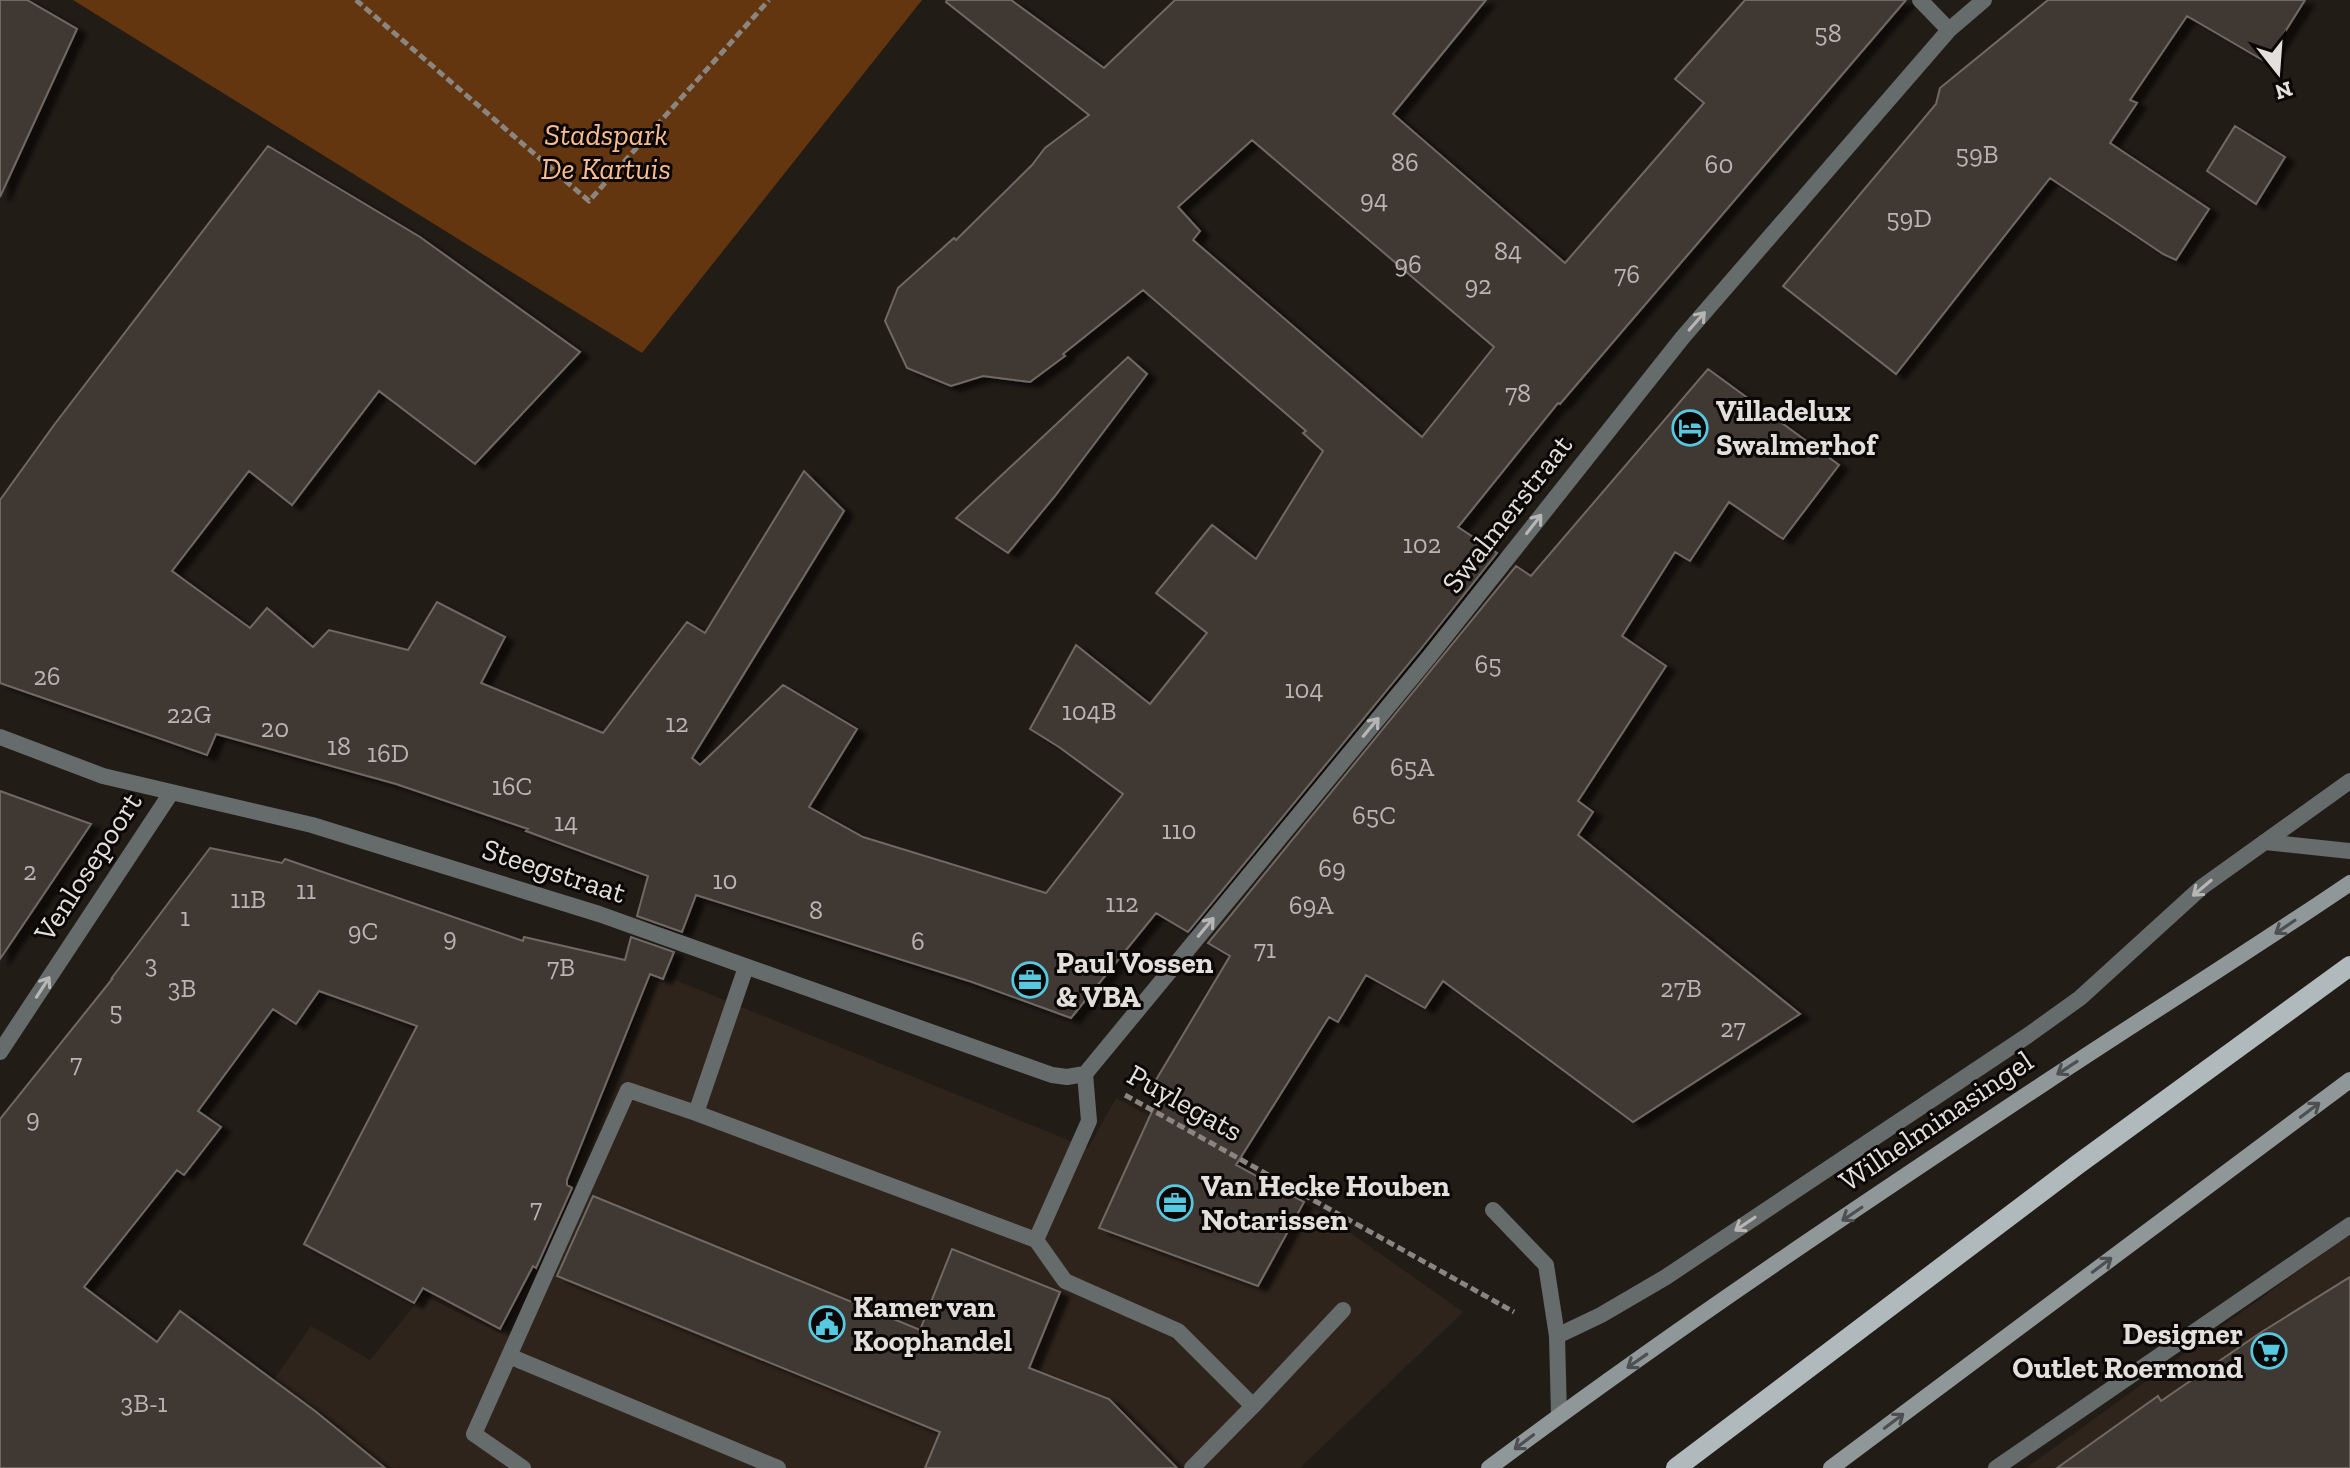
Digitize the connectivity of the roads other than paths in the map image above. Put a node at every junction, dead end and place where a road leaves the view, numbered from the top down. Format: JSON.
{"nodes":[{"id":1,"x":1920,"y":0,"type":"edge"},
{"id":2,"x":1984,"y":0,"type":"edge"},
{"id":3,"x":1949,"y":30,"type":"junction"},
{"id":4,"x":0,"y":737,"type":"edge"},
{"id":5,"x":2350,"y":781,"type":"edge"},
{"id":6,"x":171,"y":793,"type":"junction"},
{"id":7,"x":2265,"y":842,"type":"junction"},
{"id":8,"x":2350,"y":851,"type":"edge"},
{"id":9,"x":2350,"y":883,"type":"edge"},
{"id":10,"x":2350,"y":966,"type":"edge"},
{"id":11,"x":746,"y":967,"type":"junction"},
{"id":12,"x":0,"y":1052,"type":"edge"},
{"id":13,"x":1085,"y":1074,"type":"junction"},
{"id":14,"x":2350,"y":1080,"type":"edge"},
{"id":15,"x":696,"y":1113,"type":"junction"},
{"id":16,"x":1493,"y":1210,"type":"dead end"},
{"id":17,"x":2350,"y":1225,"type":"edge"},
{"id":18,"x":1036,"y":1240,"type":"junction"},
{"id":19,"x":1343,"y":1310,"type":"dead end"},
{"id":20,"x":1557,"y":1336,"type":"junction"},
{"id":21,"x":509,"y":1356,"type":"junction"},
{"id":22,"x":1253,"y":1406,"type":"junction"},
{"id":23,"x":1559,"y":1415,"type":"junction"},
{"id":24,"x":523,"y":1468,"type":"edge"},
{"id":25,"x":778,"y":1468,"type":"edge"},
{"id":26,"x":1192,"y":1468,"type":"edge"},
{"id":27,"x":1489,"y":1468,"type":"edge"},
{"id":28,"x":1676,"y":1468,"type":"edge"},
{"id":29,"x":1831,"y":1468,"type":"edge"},
{"id":30,"x":1996,"y":1468,"type":"edge"}],
"edges":[{"from":1,"to":3,"type":"street"},
{"from":2,"to":3,"type":"street","name":"Swalmerstraat"},
{"from":13,"to":3,"type":"street","name":"Swalmerstraat","one_way":true},
{"from":4,"to":6,"type":"street","name":"Steegstraat"},
{"from":5,"to":7,"type":"street","name":"Wilhelminasingel"},
{"from":6,"to":11,"type":"street","name":"Steegstraat"},
{"from":12,"to":6,"type":"street","name":"Venlosepoort","one_way":true},
{"from":7,"to":8,"type":"street"},
{"from":7,"to":20,"type":"street","name":"Wilhelminasingel","one_way":true},
{"from":9,"to":23,"type":"main road","name":"Wilhelminasingel","one_way":true},
{"from":10,"to":28,"type":"main road"},
{"from":11,"to":13,"type":"street","name":"Steegstraat"},
{"from":11,"to":15,"type":"street"},
{"from":13,"to":18,"type":"street"},
{"from":29,"to":14,"type":"main road","one_way":true},
{"from":15,"to":18,"type":"street"},
{"from":15,"to":21,"type":"street"},
{"from":16,"to":20,"type":"street"},
{"from":17,"to":30,"type":"street"},
{"from":18,"to":22,"type":"street"},
{"from":19,"to":22,"type":"street"},
{"from":20,"to":23,"type":"street"},
{"from":21,"to":24,"type":"street"},
{"from":21,"to":25,"type":"street"},
{"from":22,"to":26,"type":"street"},
{"from":23,"to":27,"type":"main road","name":"Wilhelminasingel","one_way":true}]}
